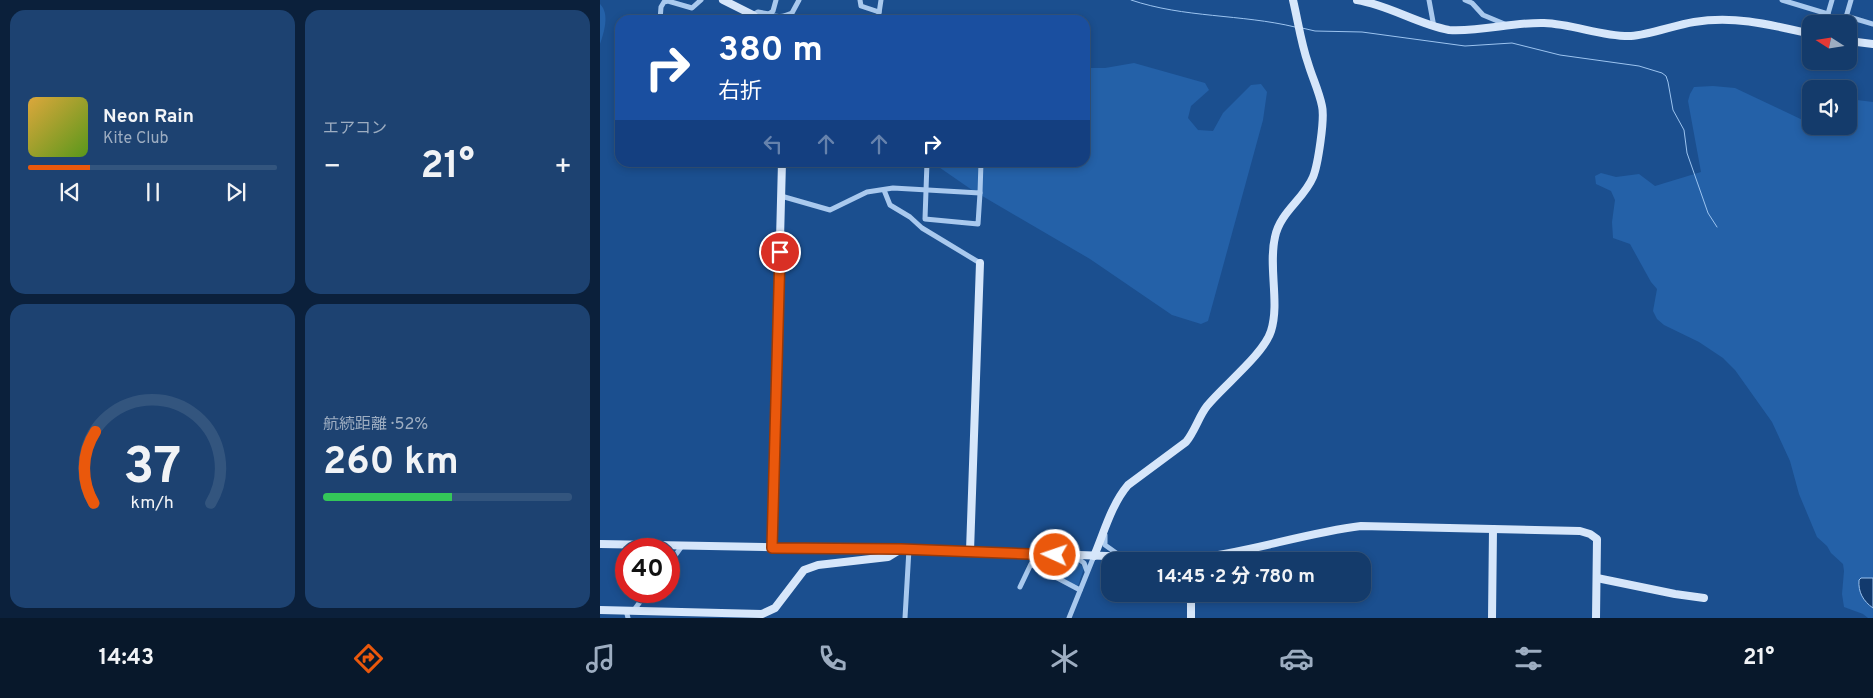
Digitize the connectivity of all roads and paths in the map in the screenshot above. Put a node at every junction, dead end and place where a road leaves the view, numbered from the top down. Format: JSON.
{"nodes":[{"id":1,"x":701,"y":0,"type":"edge"},
{"id":2,"x":723,"y":0,"type":"edge"},
{"id":3,"x":776,"y":0,"type":"edge"},
{"id":4,"x":799,"y":0,"type":"edge"},
{"id":5,"x":860,"y":0,"type":"edge"},
{"id":6,"x":881,"y":0,"type":"edge"},
{"id":7,"x":1293,"y":0,"type":"edge"},
{"id":8,"x":1357,"y":0,"type":"edge"},
{"id":9,"x":1429,"y":0,"type":"edge"},
{"id":10,"x":1465,"y":0,"type":"edge"},
{"id":11,"x":1782,"y":0,"type":"edge"},
{"id":12,"x":1832,"y":0,"type":"edge"},
{"id":13,"x":1851,"y":0,"type":"edge"},
{"id":14,"x":1370,"y":1,"type":"edge"},
{"id":15,"x":879,"y":12,"type":"junction"},
{"id":16,"x":769,"y":14,"type":"joint"},
{"id":17,"x":1828,"y":14,"type":"joint"},
{"id":18,"x":660,"y":15,"type":"edge"},
{"id":19,"x":752,"y":15,"type":"edge"},
{"id":20,"x":757,"y":15,"type":"edge"},
{"id":21,"x":789,"y":15,"type":"edge"},
{"id":22,"x":879,"y":15,"type":"edge"},
{"id":23,"x":1846,"y":15,"type":"edge"},
{"id":24,"x":1858,"y":20,"type":"edge"},
{"id":25,"x":1873,"y":24,"type":"edge"},
{"id":26,"x":1509,"y":26,"type":"junction"},
{"id":27,"x":1434,"y":27,"type":"junction"},
{"id":28,"x":1802,"y":32,"type":"edge"},
{"id":29,"x":1858,"y":42,"type":"edge"},
{"id":30,"x":1873,"y":44,"type":"edge"},
{"id":31,"x":782,"y":167,"type":"edge"},
{"id":32,"x":927,"y":167,"type":"edge"},
{"id":33,"x":981,"y":167,"type":"edge"},
{"id":34,"x":926,"y":189,"type":"junction"},
{"id":35,"x":884,"y":190,"type":"junction"},
{"id":36,"x":980,"y":192,"type":"junction"},
{"id":37,"x":781,"y":196,"type":"junction"},
{"id":38,"x":980,"y":263,"type":"joint"},
{"id":39,"x":1106,"y":528,"type":"junction"},
{"id":40,"x":1492,"y":529,"type":"junction"},
{"id":41,"x":600,"y":544,"type":"edge"},
{"id":42,"x":682,"y":546,"type":"junction"},
{"id":43,"x":772,"y":548,"type":"junction"},
{"id":44,"x":680,"y":549,"type":"edge"},
{"id":45,"x":905,"y":549,"type":"junction"},
{"id":46,"x":970,"y":551,"type":"junction"},
{"id":47,"x":1113,"y":552,"type":"edge"},
{"id":48,"x":1236,"y":552,"type":"edge"},
{"id":49,"x":1072,"y":555,"type":"junction"},
{"id":50,"x":1094,"y":556,"type":"junction"},
{"id":51,"x":1101,"y":556,"type":"edge"},
{"id":52,"x":1087,"y":574,"type":"junction"},
{"id":53,"x":1597,"y":578,"type":"junction"},
{"id":54,"x":1020,"y":587,"type":"dead end"},
{"id":55,"x":1080,"y":590,"type":"junction"},
{"id":56,"x":1704,"y":598,"type":"dead end"},
{"id":57,"x":1191,"y":602,"type":"edge"},
{"id":58,"x":639,"y":603,"type":"edge"},
{"id":59,"x":600,"y":610,"type":"edge"},
{"id":60,"x":634,"y":610,"type":"junction"},
{"id":61,"x":627,"y":614,"type":"edge"},
{"id":62,"x":906,"y":618,"type":"edge"},
{"id":63,"x":1069,"y":618,"type":"edge"},
{"id":64,"x":1191,"y":618,"type":"edge"},
{"id":65,"x":1492,"y":618,"type":"edge"},
{"id":66,"x":1596,"y":618,"type":"edge"}],
"edges":[{"from":1,"to":18,"type":"street"},
{"from":2,"to":19,"type":"street"},
{"from":3,"to":16,"type":"street"},
{"from":4,"to":21,"type":"street"},
{"from":5,"to":15,"type":"street"},
{"from":6,"to":15,"type":"street"},
{"from":7,"to":39,"type":"street"},
{"from":8,"to":14,"type":"street"},
{"from":9,"to":27,"type":"street"},
{"from":10,"to":26,"type":"street"},
{"from":11,"to":17,"type":"street"},
{"from":12,"to":17,"type":"street"},
{"from":13,"to":23,"type":"street"},
{"from":14,"to":27,"type":"street"},
{"from":15,"to":22,"type":"street"},
{"from":16,"to":20,"type":"street"},
{"from":24,"to":25,"type":"street"},
{"from":26,"to":27,"type":"street"},
{"from":26,"to":28,"type":"street"},
{"from":29,"to":30,"type":"street"},
{"from":31,"to":37,"type":"street"},
{"from":32,"to":34,"type":"street"},
{"from":33,"to":36,"type":"street"},
{"from":34,"to":35,"type":"street"},
{"from":34,"to":36,"type":"street"},
{"from":34,"to":36,"type":"street"},
{"from":35,"to":37,"type":"street"},
{"from":35,"to":38,"type":"street"},
{"from":37,"to":43,"type":"street"},
{"from":38,"to":46,"type":"street"},
{"from":39,"to":47,"type":"street"},
{"from":39,"to":50,"type":"street"},
{"from":40,"to":48,"type":"street"},
{"from":40,"to":53,"type":"street"},
{"from":40,"to":65,"type":"street"},
{"from":41,"to":42,"type":"street"},
{"from":42,"to":43,"type":"street"},
{"from":42,"to":44,"type":"street"},
{"from":43,"to":45,"type":"street"},
{"from":45,"to":46,"type":"street"},
{"from":45,"to":60,"type":"street"},
{"from":45,"to":62,"type":"street"},
{"from":46,"to":49,"type":"street"},
{"from":49,"to":50,"type":"street"},
{"from":49,"to":52,"type":"street"},
{"from":50,"to":51,"type":"street"},
{"from":50,"to":52,"type":"street"},
{"from":52,"to":55,"type":"street"},
{"from":53,"to":56,"type":"street"},
{"from":53,"to":66,"type":"street"},
{"from":54,"to":55,"type":"street"},
{"from":55,"to":63,"type":"street"},
{"from":57,"to":64,"type":"street"},
{"from":58,"to":60,"type":"street"},
{"from":59,"to":61,"type":"street"},
{"from":60,"to":61,"type":"street"}]}
